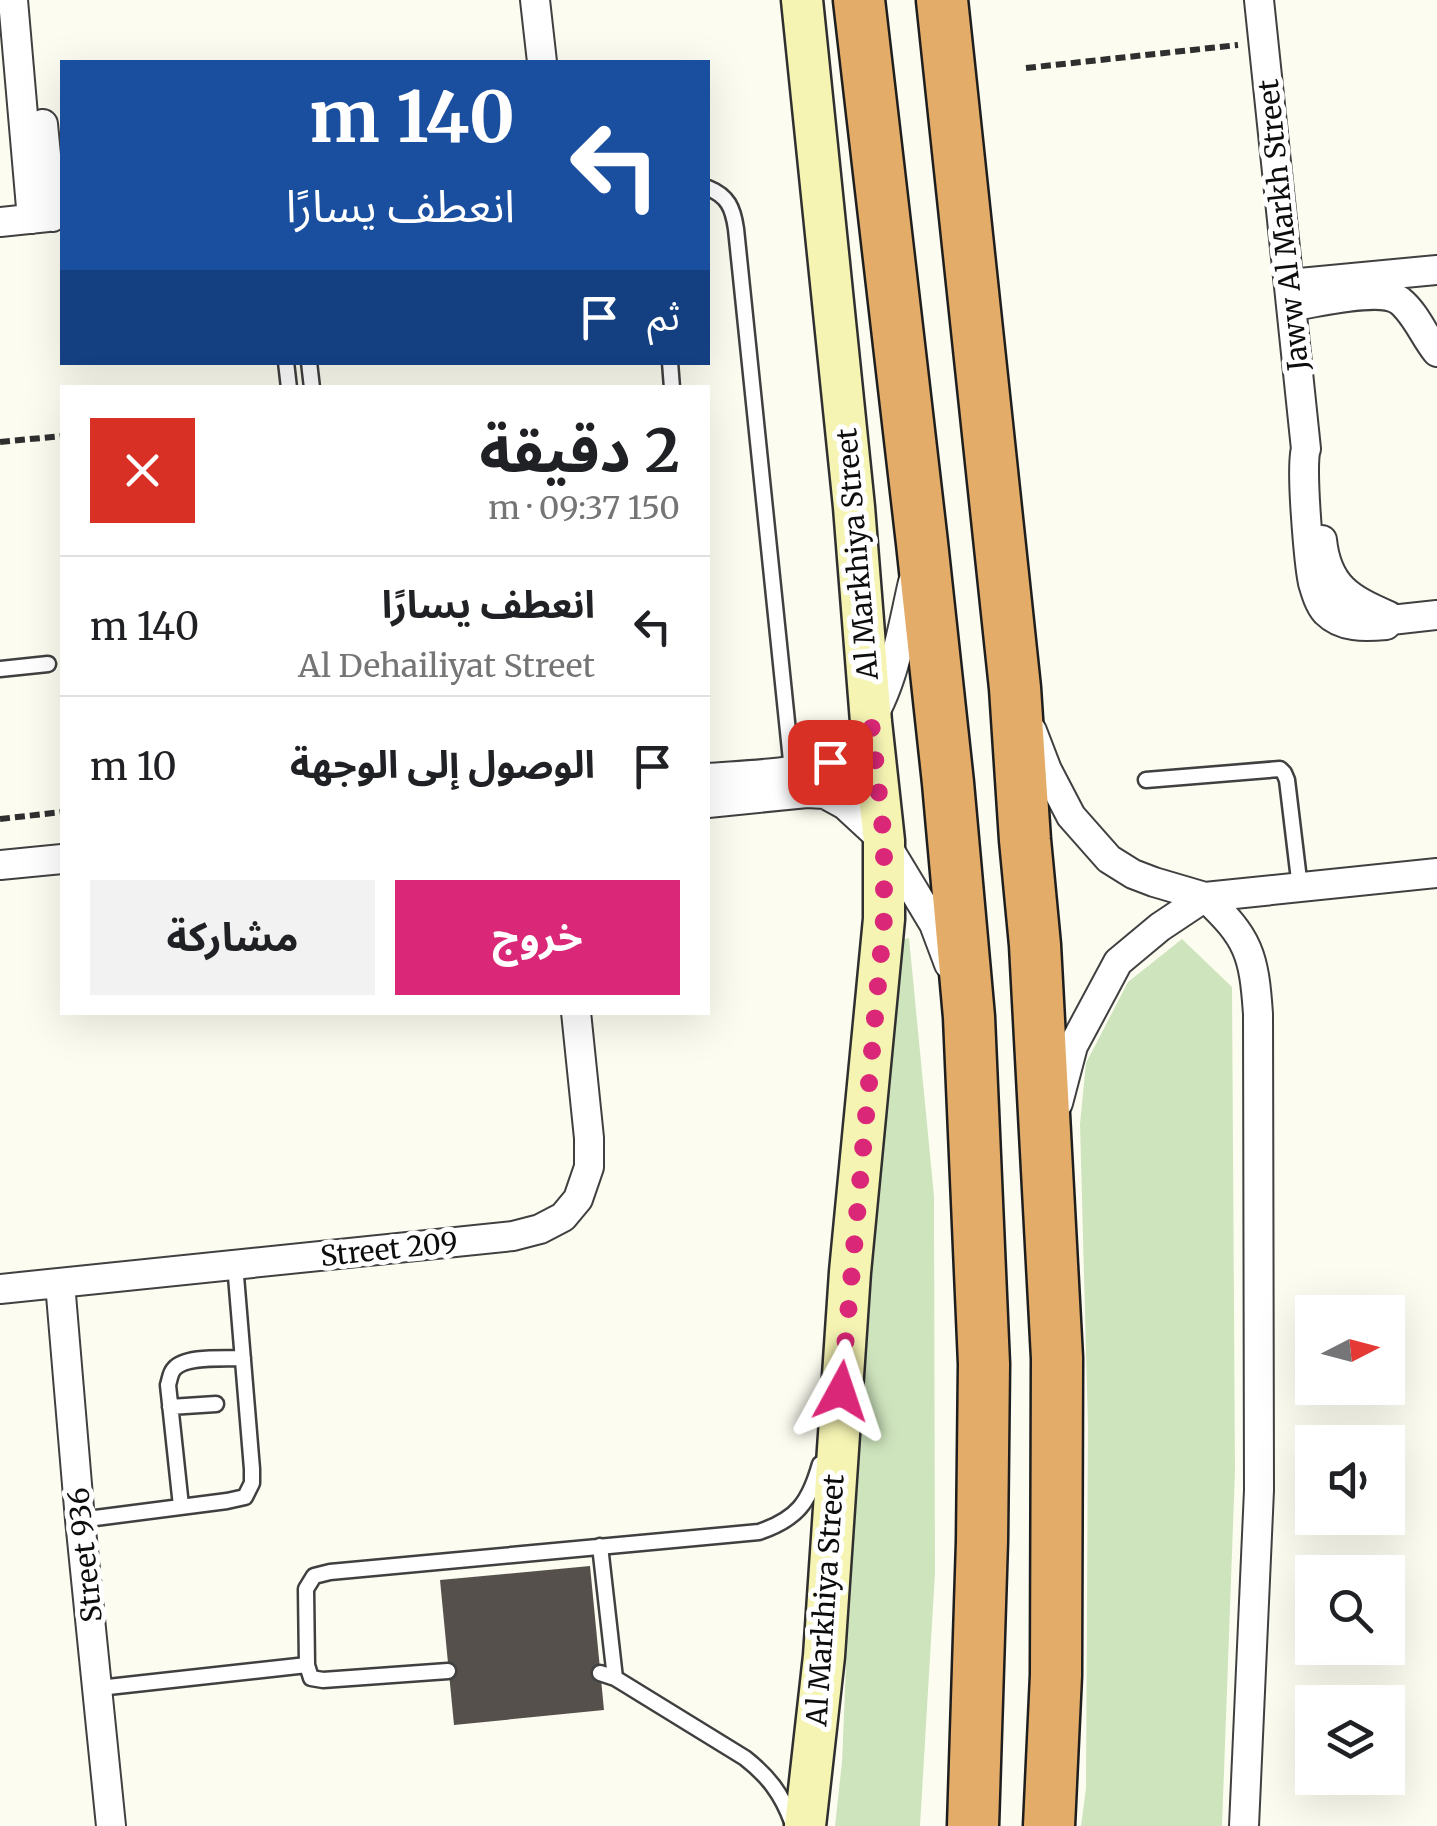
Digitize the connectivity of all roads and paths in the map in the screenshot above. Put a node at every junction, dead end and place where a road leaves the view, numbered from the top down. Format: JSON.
{"nodes":[{"id":1,"x":13,"y":0,"type":"edge"},
{"id":2,"x":30,"y":0,"type":"edge"},
{"id":3,"x":518,"y":0,"type":"edge"},
{"id":4,"x":536,"y":0,"type":"edge"},
{"id":5,"x":802,"y":0,"type":"edge"},
{"id":6,"x":860,"y":0,"type":"edge"},
{"id":7,"x":942,"y":0,"type":"edge"},
{"id":8,"x":1259,"y":0,"type":"edge"},
{"id":9,"x":1263,"y":42,"type":"junction"},
{"id":10,"x":524,"y":60,"type":"edge"},
{"id":11,"x":542,"y":60,"type":"edge"},
{"id":12,"x":1026,"y":68,"type":"dead end"},
{"id":13,"x":710,"y":189,"type":"edge"},
{"id":14,"x":49,"y":217,"type":"edge"},
{"id":15,"x":0,"y":222,"type":"edge"},
{"id":16,"x":1437,"y":273,"type":"edge"},
{"id":17,"x":1291,"y":295,"type":"junction"},
{"id":18,"x":1419,"y":325,"type":"junction"},
{"id":19,"x":1437,"y":352,"type":"edge"},
{"id":20,"x":60,"y":436,"type":"edge"},
{"id":21,"x":0,"y":442,"type":"edge"},
{"id":22,"x":922,"y":543,"type":"junction"},
{"id":23,"x":1437,"y":615,"type":"edge"},
{"id":24,"x":48,"y":664,"type":"dead end"},
{"id":25,"x":0,"y":669,"type":"edge"},
{"id":26,"x":1015,"y":688,"type":"junction"},
{"id":27,"x":871,"y":722,"type":"junction"},
{"id":28,"x":792,"y":770,"type":"junction"},
{"id":29,"x":710,"y":778,"type":"edge"},
{"id":30,"x":1146,"y":780,"type":"dead end"},
{"id":31,"x":710,"y":804,"type":"edge"},
{"id":32,"x":60,"y":812,"type":"edge"},
{"id":33,"x":0,"y":818,"type":"edge"},
{"id":34,"x":884,"y":840,"type":"junction"},
{"id":35,"x":60,"y":859,"type":"edge"},
{"id":36,"x":0,"y":865,"type":"edge"},
{"id":37,"x":1437,"y":873,"type":"edge"},
{"id":38,"x":1300,"y":888,"type":"junction"},
{"id":39,"x":1205,"y":896,"type":"junction"},
{"id":40,"x":576,"y":1015,"type":"edge"},
{"id":41,"x":969,"y":1017,"type":"junction"},
{"id":42,"x":1047,"y":1147,"type":"junction"},
{"id":43,"x":234,"y":1264,"type":"junction"},
{"id":44,"x":60,"y":1283,"type":"junction"},
{"id":45,"x":0,"y":1289,"type":"edge"},
{"id":46,"x":243,"y":1358,"type":"junction"},
{"id":47,"x":841,"y":1391,"type":"junction"},
{"id":48,"x":216,"y":1404,"type":"dead end"},
{"id":49,"x":170,"y":1407,"type":"junction"},
{"id":50,"x":181,"y":1506,"type":"junction"},
{"id":51,"x":80,"y":1520,"type":"junction"},
{"id":52,"x":600,"y":1546,"type":"junction"},
{"id":53,"x":307,"y":1665,"type":"junction"},
{"id":54,"x":448,"y":1671,"type":"dead end"},
{"id":55,"x":98,"y":1688,"type":"junction"},
{"id":56,"x":111,"y":1826,"type":"edge"},
{"id":57,"x":794,"y":1826,"type":"edge"},
{"id":58,"x":805,"y":1826,"type":"edge"},
{"id":59,"x":973,"y":1826,"type":"edge"},
{"id":60,"x":1049,"y":1826,"type":"edge"},
{"id":61,"x":1244,"y":1826,"type":"edge"}],
"edges":[{"from":1,"to":14,"type":"street"},
{"from":2,"to":14,"type":"street"},
{"from":3,"to":10,"type":"street"},
{"from":4,"to":11,"type":"street"},
{"from":5,"to":27,"type":"main road","name":"Al Markhiya Street"},
{"from":6,"to":22,"type":"highway"},
{"from":7,"to":26,"type":"highway"},
{"from":8,"to":9,"type":"street","name":"Jaww Al Markh Street"},
{"from":9,"to":12,"type":"path"},
{"from":9,"to":17,"type":"street","name":"Jaww Al Markh Street"},
{"from":13,"to":28,"type":"lane"},
{"from":14,"to":15,"type":"street"},
{"from":16,"to":17,"type":"street"},
{"from":16,"to":18,"type":"street"},
{"from":17,"to":18,"type":"street"},
{"from":17,"to":23,"type":"street","name":"Jaww Al Markh Street"},
{"from":18,"to":19,"type":"street"},
{"from":20,"to":21,"type":"path"},
{"from":22,"to":27,"type":"street"},
{"from":22,"to":41,"type":"highway"},
{"from":24,"to":25,"type":"lane"},
{"from":26,"to":39,"type":"street"},
{"from":26,"to":42,"type":"highway"},
{"from":27,"to":28,"type":"street"},
{"from":27,"to":34,"type":"main road","name":"Al Markhiya Street"},
{"from":28,"to":29,"type":"street"},
{"from":30,"to":38,"type":"lane"},
{"from":31,"to":34,"type":"street"},
{"from":32,"to":33,"type":"path"},
{"from":34,"to":41,"type":"street"},
{"from":34,"to":47,"type":"main road","name":"Al Markhiya Street"},
{"from":35,"to":36,"type":"street"},
{"from":37,"to":38,"type":"street"},
{"from":38,"to":39,"type":"street"},
{"from":39,"to":42,"type":"street"},
{"from":39,"to":61,"type":"street"},
{"from":40,"to":43,"type":"street","name":"Street 209"},
{"from":41,"to":59,"type":"highway"},
{"from":42,"to":60,"type":"highway"},
{"from":43,"to":44,"type":"street","name":"Street 209"},
{"from":43,"to":46,"type":"lane"},
{"from":44,"to":45,"type":"street","name":"Street 209"},
{"from":44,"to":51,"type":"street","name":"Street 936"},
{"from":46,"to":49,"type":"lane"},
{"from":46,"to":50,"type":"lane"},
{"from":47,"to":52,"type":"lane"},
{"from":47,"to":58,"type":"main road","name":"Al Markhiya Street"},
{"from":48,"to":49,"type":"lane"},
{"from":49,"to":50,"type":"lane"},
{"from":50,"to":51,"type":"lane"},
{"from":51,"to":55,"type":"street","name":"Street 936"},
{"from":52,"to":53,"type":"lane"},
{"from":52,"to":57,"type":"lane"},
{"from":53,"to":54,"type":"lane"},
{"from":53,"to":55,"type":"lane"},
{"from":55,"to":56,"type":"street","name":"Street 936"}]}
